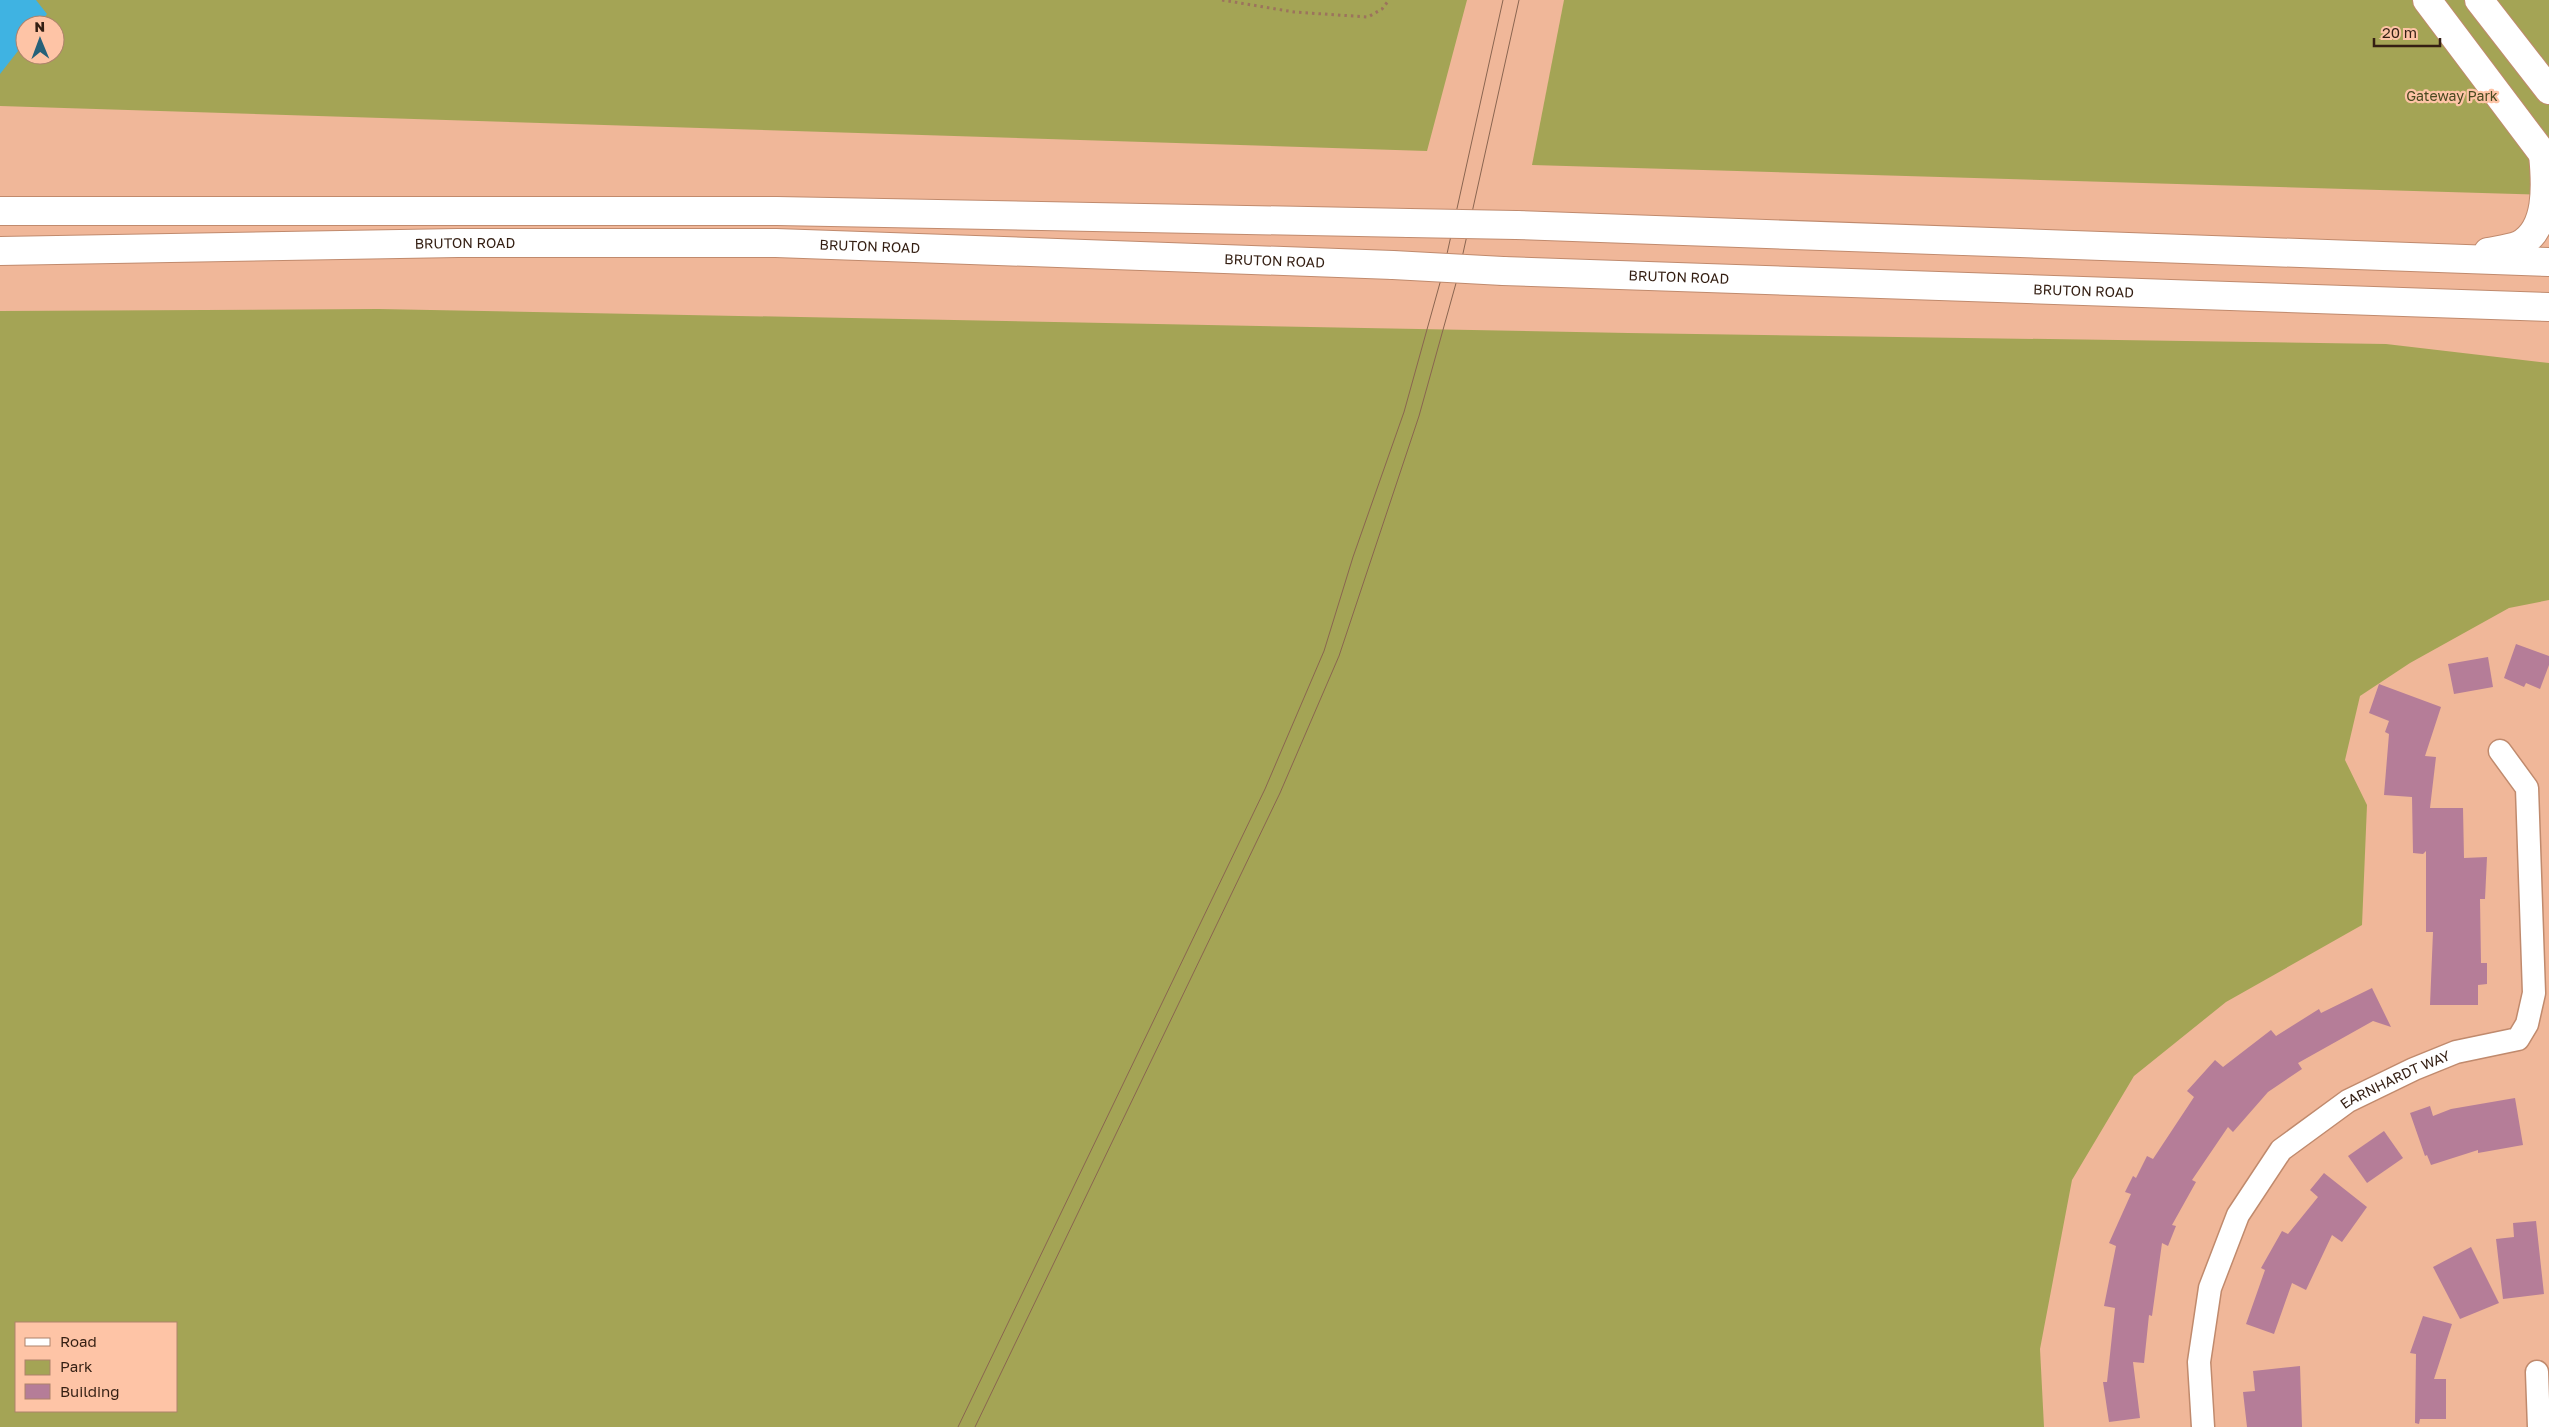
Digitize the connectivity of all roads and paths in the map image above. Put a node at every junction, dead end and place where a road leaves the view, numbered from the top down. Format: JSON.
{"nodes":[{"id":1,"x":1222,"y":0,"type":"edge"},
{"id":2,"x":1390,"y":0,"type":"edge"},
{"id":3,"x":2427,"y":0,"type":"edge"},
{"id":4,"x":2479,"y":0,"type":"edge"},
{"id":5,"x":2549,"y":90,"type":"edge"},
{"id":6,"x":2546,"y":158,"type":"edge"},
{"id":7,"x":0,"y":211,"type":"edge"},
{"id":8,"x":457,"y":211,"type":"junction"},
{"id":9,"x":458,"y":242,"type":"junction"},
{"id":10,"x":0,"y":251,"type":"edge"},
{"id":11,"x":2460,"y":258,"type":"junction"},
{"id":12,"x":2549,"y":262,"type":"edge"},
{"id":13,"x":2549,"y":307,"type":"edge"},
{"id":14,"x":2500,"y":751,"type":"dead end"},
{"id":15,"x":2540,"y":931,"type":"edge"},
{"id":16,"x":2537,"y":1372,"type":"dead end"},
{"id":17,"x":2203,"y":1427,"type":"edge"},
{"id":18,"x":2539,"y":1427,"type":"edge"}],
"edges":[{"from":1,"to":2,"type":"path"},
{"from":3,"to":6,"type":"main road"},
{"from":4,"to":5,"type":"main road"},
{"from":6,"to":11,"type":"main road"},
{"from":7,"to":8,"type":"main road"},
{"from":8,"to":9,"type":"main road"},
{"from":8,"to":11,"type":"main road","bridge":true},
{"from":9,"to":10,"type":"main road","name":"BRUTON ROAD"},
{"from":9,"to":13,"type":"main road","name":"BRUTON ROAD","bridge":true},
{"from":11,"to":12,"type":"main road"},
{"from":14,"to":15,"type":"street","name":"EARNHARDT WAY"},
{"from":15,"to":17,"type":"street","name":"EARNHARDT WAY"},
{"from":16,"to":18,"type":"street"}]}
